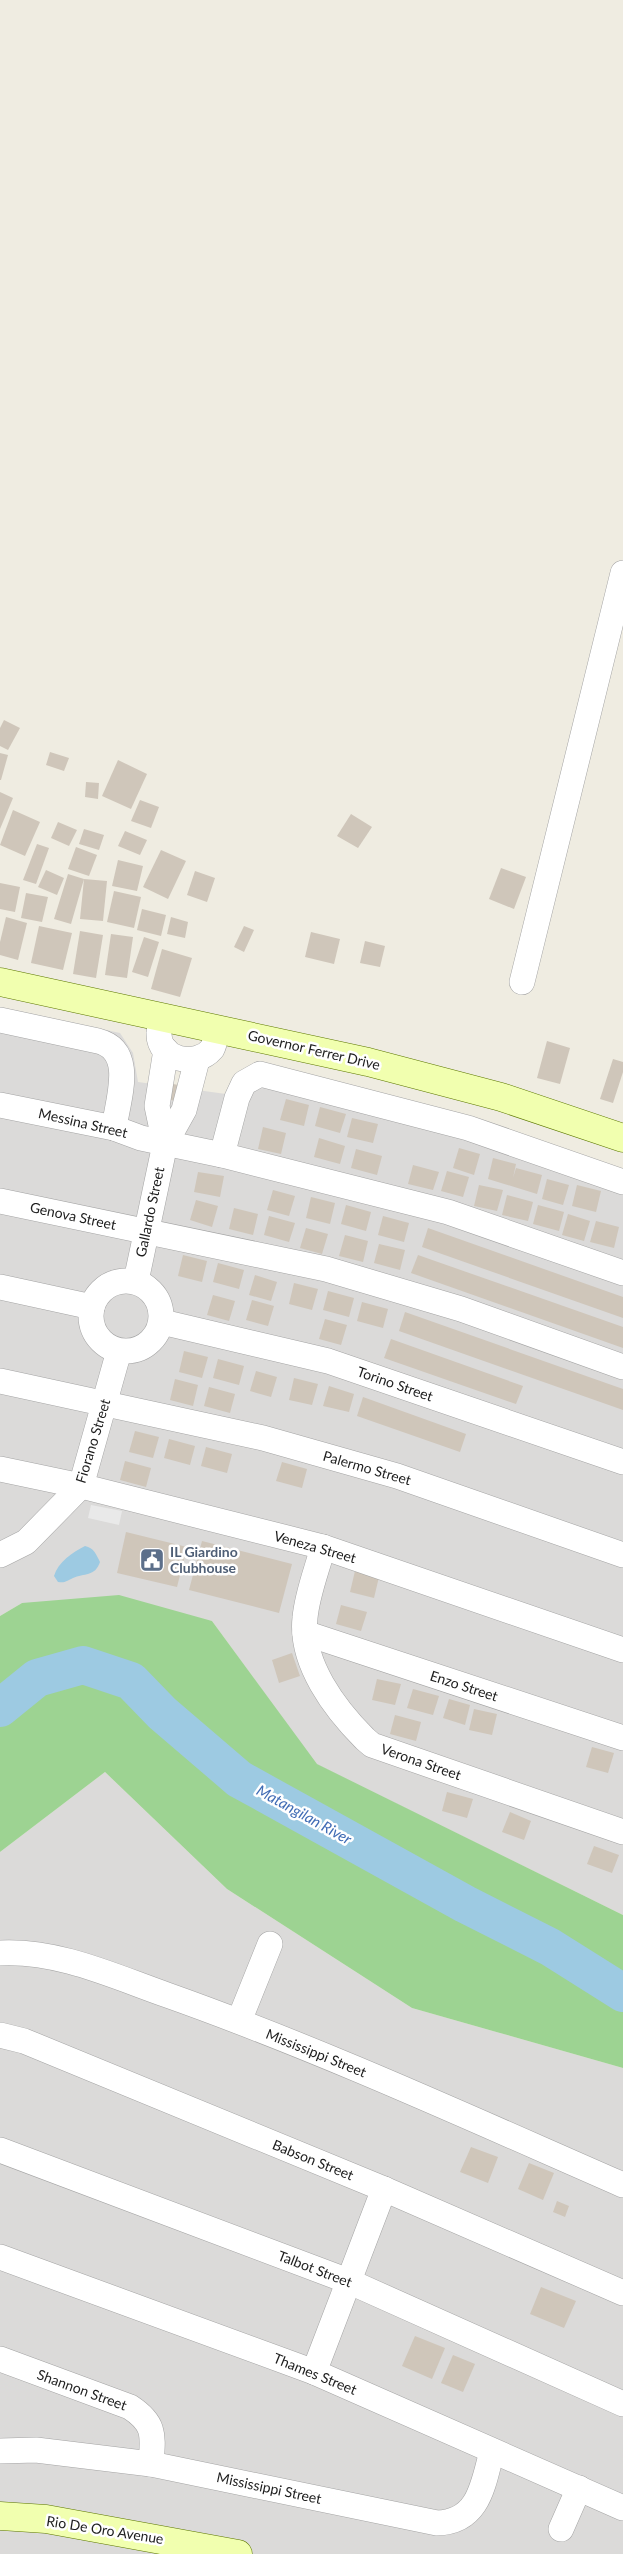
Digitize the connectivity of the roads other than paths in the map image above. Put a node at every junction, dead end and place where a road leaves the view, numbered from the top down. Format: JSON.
{"nodes":[{"id":1,"x":623,"y":573,"type":"edge"},
{"id":2,"x":0,"y":982,"type":"edge"},
{"id":3,"x":522,"y":982,"type":"dead end"},
{"id":4,"x":163,"y":1017,"type":"junction"},
{"id":5,"x":0,"y":1020,"type":"edge"},
{"id":6,"x":218,"y":1030,"type":"junction"},
{"id":7,"x":166,"y":1050,"type":"junction"},
{"id":8,"x":197,"y":1060,"type":"junction"},
{"id":9,"x":0,"y":1106,"type":"edge"},
{"id":10,"x":114,"y":1128,"type":"junction"},
{"id":11,"x":623,"y":1138,"type":"edge"},
{"id":12,"x":165,"y":1144,"type":"junction"},
{"id":13,"x":222,"y":1155,"type":"junction"},
{"id":14,"x":623,"y":1182,"type":"edge"},
{"id":15,"x":0,"y":1201,"type":"edge"},
{"id":16,"x":146,"y":1232,"type":"junction"},
{"id":17,"x":623,"y":1273,"type":"edge"},
{"id":18,"x":136,"y":1281,"type":"junction"},
{"id":19,"x":0,"y":1288,"type":"edge"},
{"id":20,"x":92,"y":1307,"type":"junction"},
{"id":21,"x":162,"y":1322,"type":"junction"},
{"id":22,"x":119,"y":1351,"type":"junction"},
{"id":23,"x":623,"y":1367,"type":"edge"},
{"id":24,"x":0,"y":1382,"type":"edge"},
{"id":25,"x":104,"y":1404,"type":"junction"},
{"id":26,"x":623,"y":1462,"type":"edge"},
{"id":27,"x":0,"y":1469,"type":"edge"},
{"id":28,"x":81,"y":1486,"type":"junction"},
{"id":29,"x":323,"y":1547,"type":"junction"},
{"id":30,"x":0,"y":1555,"type":"edge"},
{"id":31,"x":623,"y":1555,"type":"edge"},
{"id":32,"x":304,"y":1633,"type":"junction"},
{"id":33,"x":623,"y":1650,"type":"edge"},
{"id":34,"x":623,"y":1738,"type":"edge"},
{"id":35,"x":623,"y":1832,"type":"edge"},
{"id":36,"x":270,"y":1944,"type":"dead end"},
{"id":37,"x":0,"y":1953,"type":"edge"},
{"id":38,"x":239,"y":2021,"type":"junction"},
{"id":39,"x":0,"y":2035,"type":"edge"},
{"id":40,"x":0,"y":2150,"type":"edge"},
{"id":41,"x":623,"y":2185,"type":"edge"},
{"id":42,"x":384,"y":2189,"type":"junction"},
{"id":43,"x":0,"y":2257,"type":"edge"},
{"id":44,"x":348,"y":2281,"type":"junction"},
{"id":45,"x":623,"y":2293,"type":"edge"},
{"id":46,"x":0,"y":2359,"type":"edge"},
{"id":47,"x":314,"y":2372,"type":"junction"},
{"id":48,"x":623,"y":2404,"type":"edge"},
{"id":49,"x":0,"y":2451,"type":"edge"},
{"id":50,"x":492,"y":2451,"type":"junction"},
{"id":51,"x":152,"y":2464,"type":"junction"},
{"id":52,"x":579,"y":2488,"type":"junction"},
{"id":53,"x":623,"y":2508,"type":"edge"},
{"id":54,"x":0,"y":2516,"type":"edge"},
{"id":55,"x":561,"y":2529,"type":"dead end"},
{"id":56,"x":238,"y":2554,"type":"edge"}],
"edges":[{"from":1,"to":3,"type":"street"},
{"from":2,"to":4,"type":"main road","name":"Governor Ferrer Drive"},
{"from":4,"to":6,"type":"main road","name":"Governor Ferrer Drive"},
{"from":4,"to":7,"type":"street"},
{"from":5,"to":10,"type":"street"},
{"from":6,"to":8,"type":"street"},
{"from":6,"to":11,"type":"main road","name":"Governor Ferrer Drive"},
{"from":7,"to":8,"type":"street"},
{"from":7,"to":12,"type":"street"},
{"from":8,"to":12,"type":"street"},
{"from":9,"to":10,"type":"street","name":"Messina Street"},
{"from":10,"to":12,"type":"street","name":"Messina Street"},
{"from":12,"to":13,"type":"street","name":"Messina Street"},
{"from":12,"to":16,"type":"street","name":"Gallardo Street"},
{"from":13,"to":14,"type":"street"},
{"from":13,"to":17,"type":"street","name":"Messina Street"},
{"from":15,"to":16,"type":"street","name":"Genova Street"},
{"from":16,"to":18,"type":"street","name":"Gallardo Street"},
{"from":16,"to":23,"type":"street","name":"Genova Street"},
{"from":18,"to":20,"type":"street"},
{"from":18,"to":21,"type":"street"},
{"from":19,"to":20,"type":"street"},
{"from":20,"to":22,"type":"street"},
{"from":21,"to":22,"type":"street"},
{"from":21,"to":26,"type":"street","name":"Torino Street"},
{"from":22,"to":25,"type":"street","name":"Fiorano Street"},
{"from":24,"to":25,"type":"street","name":"Palermo Street"},
{"from":25,"to":28,"type":"street","name":"Fiorano Street"},
{"from":25,"to":31,"type":"street","name":"Palermo Street"},
{"from":27,"to":28,"type":"street","name":"Veneza Street"},
{"from":28,"to":29,"type":"street","name":"Veneza Street"},
{"from":28,"to":30,"type":"street","name":"Fiorano Street"},
{"from":29,"to":32,"type":"street","name":"Verona Street"},
{"from":29,"to":33,"type":"street","name":"Veneza Street"},
{"from":32,"to":34,"type":"street","name":"Enzo Street"},
{"from":32,"to":35,"type":"street","name":"Verona Street"},
{"from":36,"to":38,"type":"street"},
{"from":37,"to":38,"type":"street","name":"Mississippi Street"},
{"from":38,"to":41,"type":"street","name":"Mississippi Street"},
{"from":39,"to":42,"type":"street","name":"Babson Street"},
{"from":40,"to":44,"type":"street","name":"Talbot Street"},
{"from":42,"to":44,"type":"street"},
{"from":42,"to":45,"type":"street","name":"Babson Street"},
{"from":43,"to":47,"type":"street","name":"Thames Street"},
{"from":44,"to":47,"type":"street"},
{"from":44,"to":48,"type":"street","name":"Talbot Street"},
{"from":46,"to":51,"type":"street","name":"Shannon Street"},
{"from":47,"to":50,"type":"street","name":"Thames Street"},
{"from":49,"to":51,"type":"street","name":"Mississippi Street"},
{"from":50,"to":51,"type":"street","name":"Mississippi Street"},
{"from":50,"to":52,"type":"street","name":"Thames Street"},
{"from":52,"to":53,"type":"street","name":"Thames Street"},
{"from":52,"to":55,"type":"street"},
{"from":54,"to":56,"type":"main road","name":"Rio De Oro Avenue"}]}
